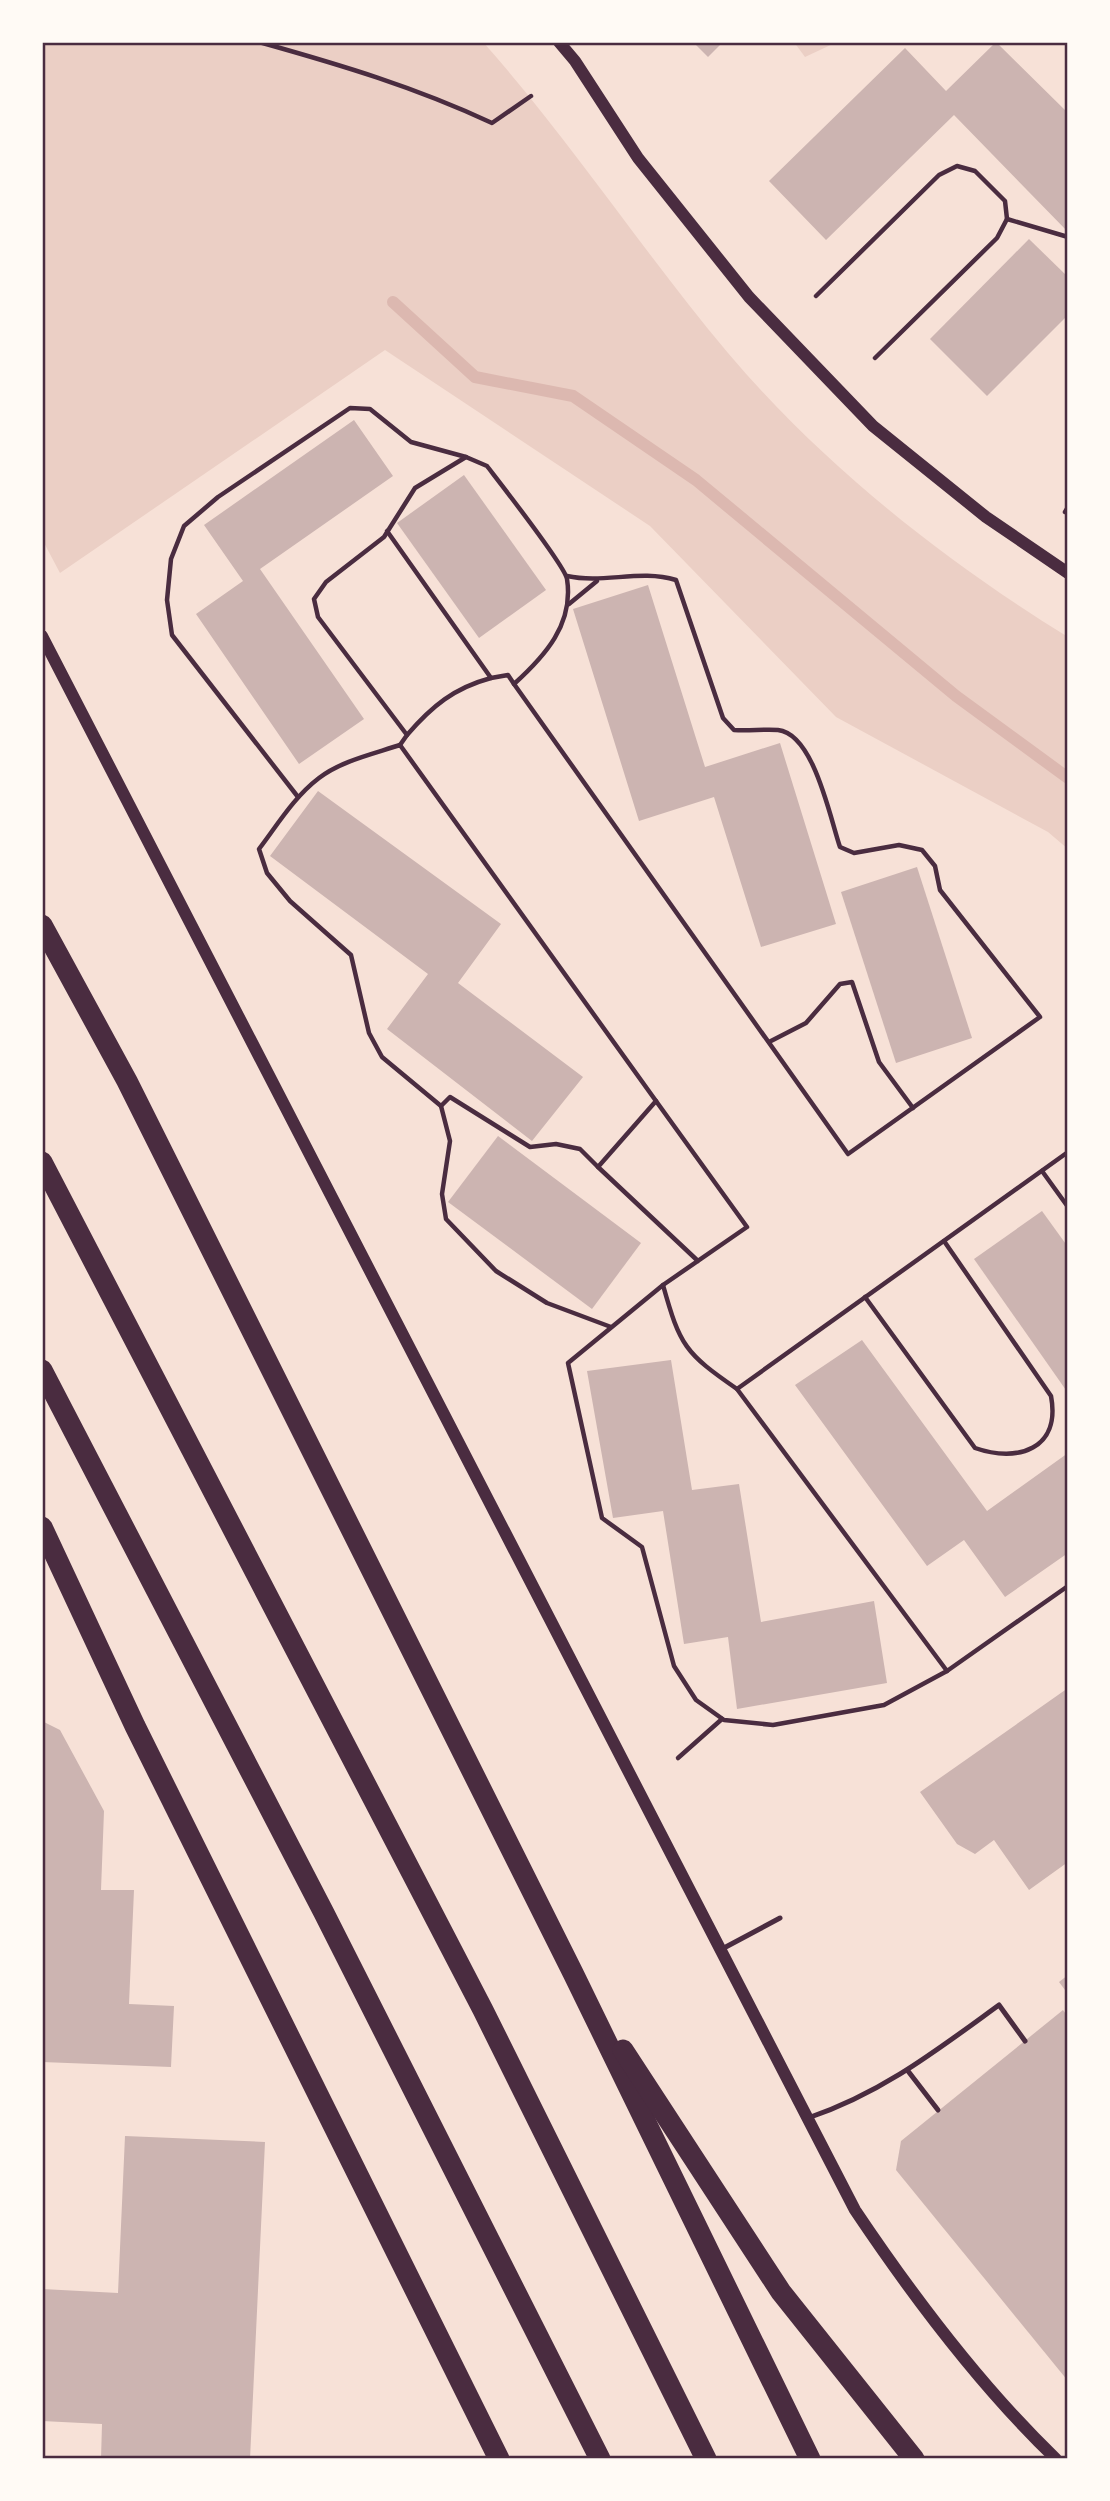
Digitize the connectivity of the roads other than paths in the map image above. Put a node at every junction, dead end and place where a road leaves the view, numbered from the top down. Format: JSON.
{"nodes":[{"id":1,"x":559,"y":42,"type":"edge"},
{"id":2,"x":1068,"y":573,"type":"edge"},
{"id":3,"x":42,"y":636,"type":"edge"},
{"id":4,"x":42,"y":925,"type":"edge"},
{"id":5,"x":42,"y":1162,"type":"edge"},
{"id":6,"x":42,"y":1370,"type":"edge"},
{"id":7,"x":42,"y":1527,"type":"edge"},
{"id":8,"x":780,"y":1918,"type":"dead end"},
{"id":9,"x":722,"y":1949,"type":"junction"},
{"id":10,"x":573,"y":1973,"type":"junction"},
{"id":11,"x":1026,"y":2040,"type":"dead end"},
{"id":12,"x":908,"y":2071,"type":"junction"},
{"id":13,"x":938,"y":2110,"type":"dead end"},
{"id":14,"x":808,"y":2118,"type":"junction"},
{"id":15,"x":466,"y":2392,"type":"junction"},
{"id":16,"x":492,"y":2459,"type":"edge"},
{"id":17,"x":499,"y":2459,"type":"edge"},
{"id":18,"x":600,"y":2459,"type":"edge"},
{"id":19,"x":706,"y":2459,"type":"edge"},
{"id":20,"x":810,"y":2459,"type":"edge"},
{"id":21,"x":914,"y":2459,"type":"edge"},
{"id":22,"x":1056,"y":2459,"type":"edge"}],
"edges":[{"from":1,"to":2,"type":"street"},
{"from":3,"to":9,"type":"street"},
{"from":4,"to":10,"type":"highway"},
{"from":5,"to":19,"type":"highway"},
{"from":6,"to":18,"type":"highway"},
{"from":7,"to":15,"type":"highway"},
{"from":8,"to":9,"type":"lane"},
{"from":9,"to":14,"type":"street"},
{"from":10,"to":20,"type":"highway"},
{"from":10,"to":21,"type":"highway"},
{"from":11,"to":12,"type":"lane"},
{"from":12,"to":13,"type":"lane"},
{"from":12,"to":14,"type":"lane"},
{"from":14,"to":22,"type":"street"},
{"from":15,"to":16,"type":"highway"},
{"from":15,"to":17,"type":"highway"}]}
